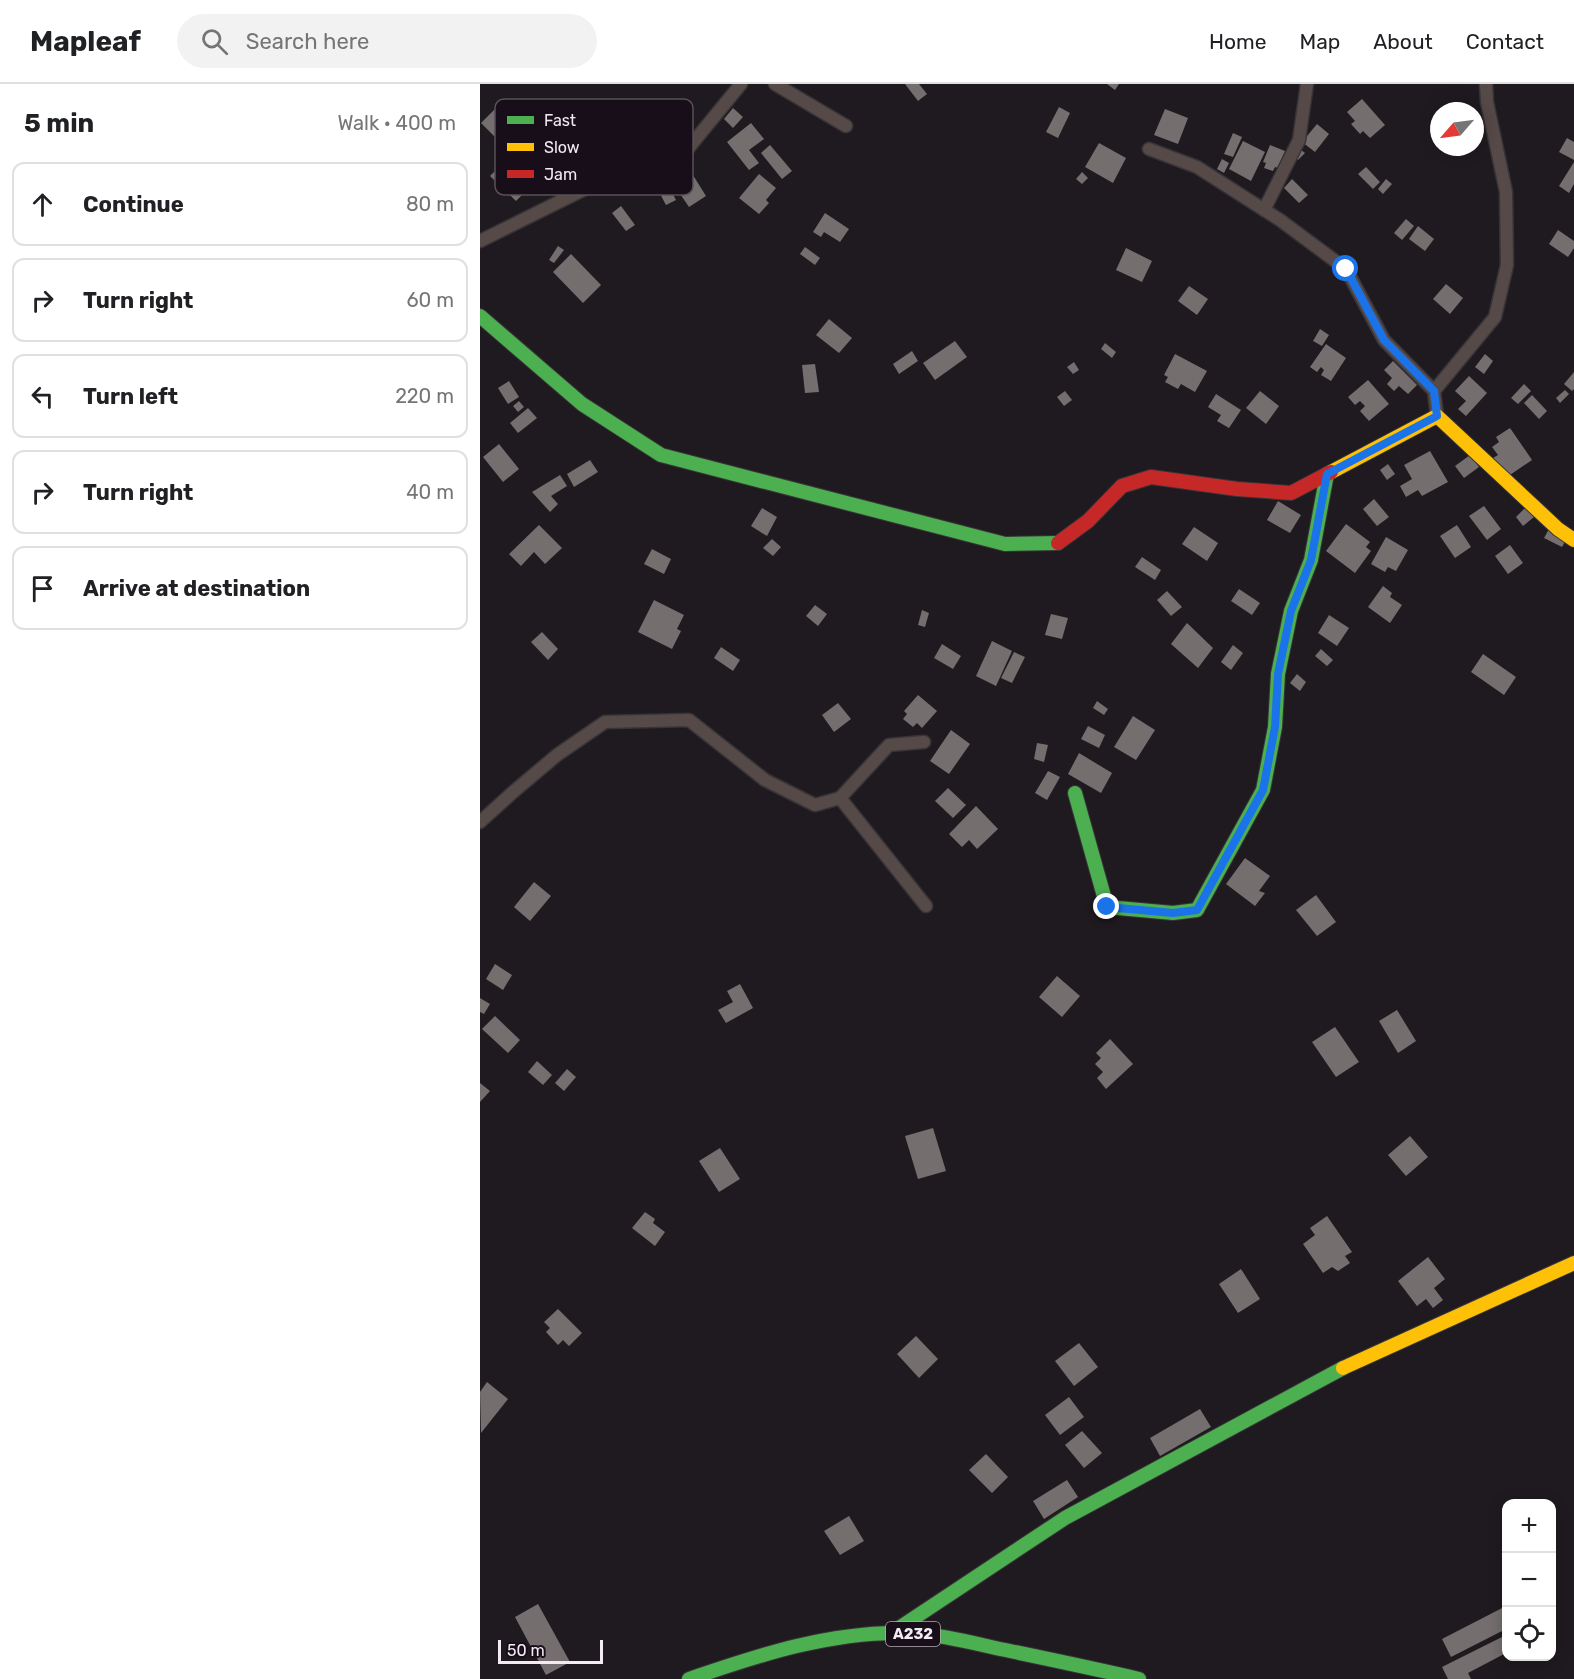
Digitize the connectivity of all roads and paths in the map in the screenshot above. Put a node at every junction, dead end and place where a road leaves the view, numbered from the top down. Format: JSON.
{"nodes":[{"id":1,"x":741,"y":84,"type":"edge"},
{"id":2,"x":775,"y":84,"type":"edge"},
{"id":3,"x":1307,"y":84,"type":"edge"},
{"id":4,"x":1486,"y":84,"type":"edge"},
{"id":5,"x":846,"y":126,"type":"dead end"},
{"id":6,"x":693,"y":143,"type":"edge"},
{"id":7,"x":1149,"y":149,"type":"dead end"},
{"id":8,"x":573,"y":195,"type":"edge"},
{"id":9,"x":1264,"y":210,"type":"junction"},
{"id":10,"x":480,"y":241,"type":"edge"},
{"id":11,"x":480,"y":316,"type":"edge"},
{"id":12,"x":1434,"y":391,"type":"junction"},
{"id":13,"x":1437,"y":416,"type":"junction"},
{"id":14,"x":1327,"y":474,"type":"junction"},
{"id":15,"x":1574,"y":540,"type":"edge"},
{"id":16,"x":924,"y":741,"type":"dead end"},
{"id":17,"x":1075,"y":793,"type":"dead end"},
{"id":18,"x":840,"y":798,"type":"junction"},
{"id":19,"x":480,"y":822,"type":"edge"},
{"id":20,"x":926,"y":906,"type":"dead end"},
{"id":21,"x":1574,"y":1263,"type":"edge"},
{"id":22,"x":894,"y":1632,"type":"junction"},
{"id":23,"x":689,"y":1679,"type":"edge"},
{"id":24,"x":1139,"y":1679,"type":"edge"}],
"edges":[{"from":1,"to":6,"type":"street"},
{"from":2,"to":5,"type":"street"},
{"from":3,"to":9,"type":"street"},
{"from":4,"to":12,"type":"street"},
{"from":7,"to":9,"type":"street"},
{"from":8,"to":10,"type":"street"},
{"from":9,"to":12,"type":"street"},
{"from":11,"to":14,"type":"street"},
{"from":12,"to":13,"type":"street"},
{"from":13,"to":14,"type":"street"},
{"from":13,"to":15,"type":"street"},
{"from":14,"to":17,"type":"street"},
{"from":16,"to":18,"type":"street"},
{"from":18,"to":19,"type":"street"},
{"from":18,"to":20,"type":"street"},
{"from":21,"to":22,"type":"street"},
{"from":22,"to":23,"type":"street","number":"A232"},
{"from":22,"to":24,"type":"street","number":"A232"}]}
